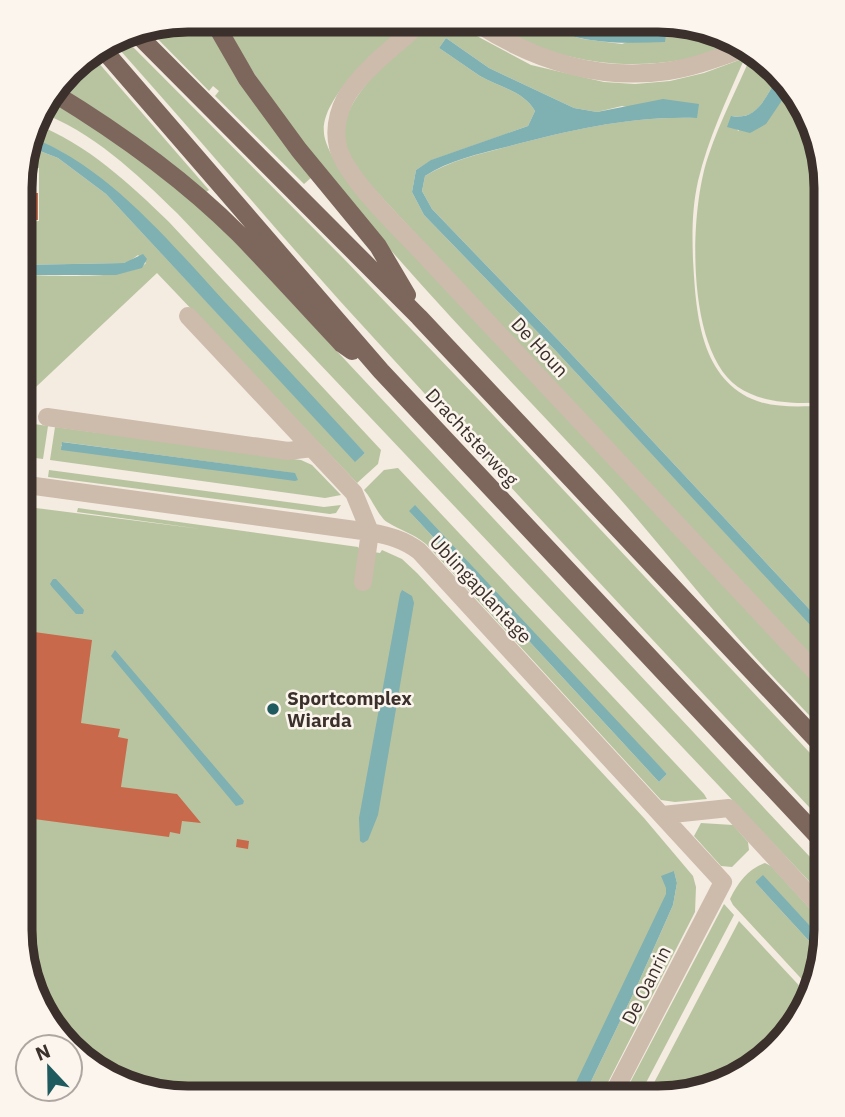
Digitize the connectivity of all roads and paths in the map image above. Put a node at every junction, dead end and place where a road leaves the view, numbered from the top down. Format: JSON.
{"nodes":[{"id":1,"x":220,"y":32,"type":"edge"},
{"id":2,"x":411,"y":32,"type":"edge"},
{"id":3,"x":490,"y":32,"type":"edge"},
{"id":4,"x":142,"y":39,"type":"edge"},
{"id":5,"x":734,"y":52,"type":"edge"},
{"id":6,"x":107,"y":54,"type":"edge"},
{"id":7,"x":61,"y":97,"type":"edge"},
{"id":8,"x":188,"y":316,"type":"dead end"},
{"id":9,"x":419,"y":317,"type":"junction"},
{"id":10,"x":380,"y":371,"type":"junction"},
{"id":11,"x":47,"y":417,"type":"dead end"},
{"id":12,"x":312,"y":448,"type":"junction"},
{"id":13,"x":31,"y":486,"type":"edge"},
{"id":14,"x":370,"y":532,"type":"junction"},
{"id":15,"x":363,"y":582,"type":"dead end"},
{"id":16,"x":813,"y":670,"type":"edge"},
{"id":17,"x":813,"y":737,"type":"edge"},
{"id":18,"x":663,"y":815,"type":"junction"},
{"id":19,"x":813,"y":831,"type":"edge"},
{"id":20,"x":718,"y":892,"type":"joint"},
{"id":21,"x":813,"y":899,"type":"edge"},
{"id":22,"x":617,"y":1086,"type":"edge"}],
"edges":[{"from":1,"to":9,"type":"main road"},
{"from":2,"to":16,"type":"street","name":"De Houn"},
{"from":3,"to":5,"type":"street"},
{"from":4,"to":9,"type":"main road"},
{"from":6,"to":10,"type":"main road","name":"Drachtsterweg"},
{"from":7,"to":10,"type":"main road"},
{"from":8,"to":12,"type":"street"},
{"from":9,"to":17,"type":"main road"},
{"from":10,"to":19,"type":"main road","name":"Drachtsterweg"},
{"from":11,"to":12,"type":"street"},
{"from":12,"to":14,"type":"street"},
{"from":13,"to":14,"type":"street","name":"Ublingaplantage"},
{"from":14,"to":15,"type":"street"},
{"from":14,"to":18,"type":"street","name":"Ublingaplantage"},
{"from":18,"to":20,"type":"street","name":"Ublingaplantage"},
{"from":18,"to":21,"type":"street"},
{"from":20,"to":22,"type":"street","name":"De Oanrin"}]}
